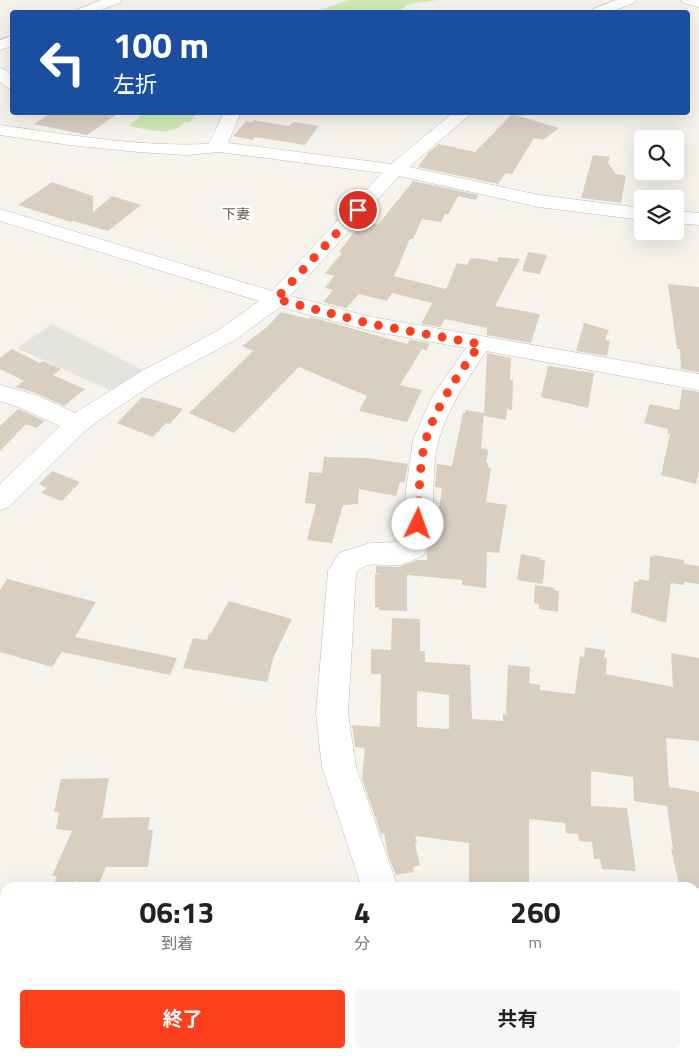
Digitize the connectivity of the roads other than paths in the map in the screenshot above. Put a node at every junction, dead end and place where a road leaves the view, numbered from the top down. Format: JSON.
{"nodes":[{"id":1,"x":114,"y":0,"type":"edge"},
{"id":2,"x":629,"y":0,"type":"edge"},
{"id":3,"x":688,"y":0,"type":"edge"},
{"id":4,"x":699,"y":3,"type":"edge"},
{"id":5,"x":84,"y":8,"type":"edge"},
{"id":6,"x":603,"y":10,"type":"edge"},
{"id":7,"x":0,"y":73,"type":"edge"},
{"id":8,"x":10,"y":82,"type":"edge"},
{"id":9,"x":232,"y":115,"type":"edge"},
{"id":10,"x":461,"y":115,"type":"edge"},
{"id":11,"x":0,"y":130,"type":"edge"},
{"id":12,"x":219,"y":147,"type":"junction"},
{"id":13,"x":396,"y":169,"type":"junction"},
{"id":14,"x":634,"y":213,"type":"edge"},
{"id":15,"x":0,"y":215,"type":"edge"},
{"id":16,"x":684,"y":218,"type":"edge"},
{"id":17,"x":699,"y":219,"type":"edge"},
{"id":18,"x":276,"y":299,"type":"junction"},
{"id":19,"x":480,"y":344,"type":"junction"},
{"id":20,"x":699,"y":382,"type":"edge"},
{"id":21,"x":0,"y":393,"type":"edge"},
{"id":22,"x":77,"y":424,"type":"junction"},
{"id":23,"x":0,"y":500,"type":"edge"},
{"id":24,"x":378,"y":882,"type":"edge"}],
"edges":[{"from":1,"to":5,"type":"street"},
{"from":2,"to":6,"type":"street"},
{"from":3,"to":4,"type":"street"},
{"from":7,"to":8,"type":"street"},
{"from":9,"to":12,"type":"street"},
{"from":10,"to":13,"type":"street"},
{"from":11,"to":12,"type":"street"},
{"from":12,"to":13,"type":"street"},
{"from":13,"to":14,"type":"street"},
{"from":13,"to":18,"type":"street"},
{"from":15,"to":18,"type":"street"},
{"from":16,"to":17,"type":"street"},
{"from":18,"to":19,"type":"street"},
{"from":18,"to":22,"type":"street"},
{"from":19,"to":20,"type":"street"},
{"from":19,"to":24,"type":"street"},
{"from":21,"to":22,"type":"street"},
{"from":22,"to":23,"type":"street"}]}
